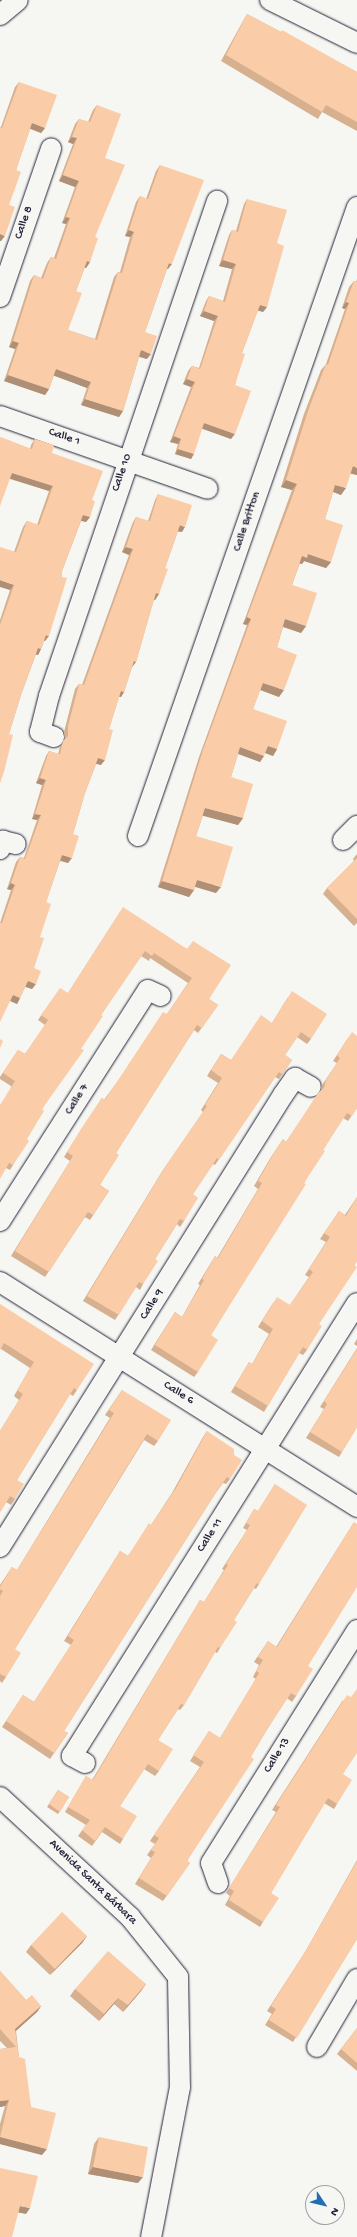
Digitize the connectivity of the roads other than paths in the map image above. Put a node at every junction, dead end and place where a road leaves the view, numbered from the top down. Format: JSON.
{"nodes":[{"id":1,"x":18,"y":0,"type":"edge"},
{"id":2,"x":279,"y":2,"type":"edge"},
{"id":3,"x":0,"y":15,"type":"edge"},
{"id":4,"x":357,"y":44,"type":"edge"},
{"id":5,"x":51,"y":149,"type":"dead end"},
{"id":6,"x":217,"y":201,"type":"dead end"},
{"id":7,"x":357,"y":207,"type":"edge"},
{"id":8,"x":0,"y":297,"type":"edge"},
{"id":9,"x":0,"y":416,"type":"edge"},
{"id":10,"x":128,"y":460,"type":"junction"},
{"id":11,"x":208,"y":489,"type":"dead end"},
{"id":12,"x":54,"y":737,"type":"dead end"},
{"id":13,"x":357,"y":826,"type":"edge"},
{"id":14,"x":138,"y":836,"type":"dead end"},
{"id":15,"x":343,"y":840,"type":"dead end"},
{"id":16,"x":161,"y":996,"type":"dead end"},
{"id":17,"x":311,"y":1087,"type":"dead end"},
{"id":18,"x":0,"y":1221,"type":"edge"},
{"id":19,"x":0,"y":1282,"type":"edge"},
{"id":20,"x":357,"y":1303,"type":"edge"},
{"id":21,"x":120,"y":1358,"type":"junction"},
{"id":22,"x":265,"y":1449,"type":"junction"},
{"id":23,"x":357,"y":1507,"type":"edge"},
{"id":24,"x":0,"y":1548,"type":"edge"},
{"id":25,"x":357,"y":1630,"type":"edge"},
{"id":26,"x":85,"y":1763,"type":"dead end"},
{"id":27,"x":0,"y":1797,"type":"edge"},
{"id":28,"x":218,"y":1883,"type":"dead end"},
{"id":29,"x":355,"y":1988,"type":"edge"},
{"id":30,"x":317,"y":2047,"type":"dead end"},
{"id":31,"x":151,"y":2237,"type":"edge"}],
"edges":[{"from":1,"to":3,"type":"street"},
{"from":2,"to":4,"type":"street"},
{"from":5,"to":8,"type":"street","name":"Calle 8"},
{"from":6,"to":10,"type":"street","name":"Calle 10"},
{"from":7,"to":14,"type":"street","name":"Calle Britton"},
{"from":9,"to":10,"type":"street","name":"Calle 1"},
{"from":10,"to":11,"type":"street","name":"Calle 1"},
{"from":10,"to":12,"type":"street","name":"Calle 10"},
{"from":13,"to":15,"type":"street"},
{"from":16,"to":18,"type":"street","name":"Calle 7"},
{"from":17,"to":21,"type":"street","name":"Calle 9"},
{"from":19,"to":21,"type":"street","name":"Calle 6"},
{"from":20,"to":22,"type":"street","name":"Calle 11"},
{"from":21,"to":22,"type":"street","name":"Calle 6"},
{"from":21,"to":24,"type":"street","name":"Calle 9"},
{"from":22,"to":23,"type":"street","name":"Calle 6"},
{"from":22,"to":26,"type":"street","name":"Calle 11"},
{"from":25,"to":28,"type":"street","name":"Calle 13"},
{"from":27,"to":31,"type":"street","name":"Avenida Santa Bárbara"},
{"from":29,"to":30,"type":"street"}]}
